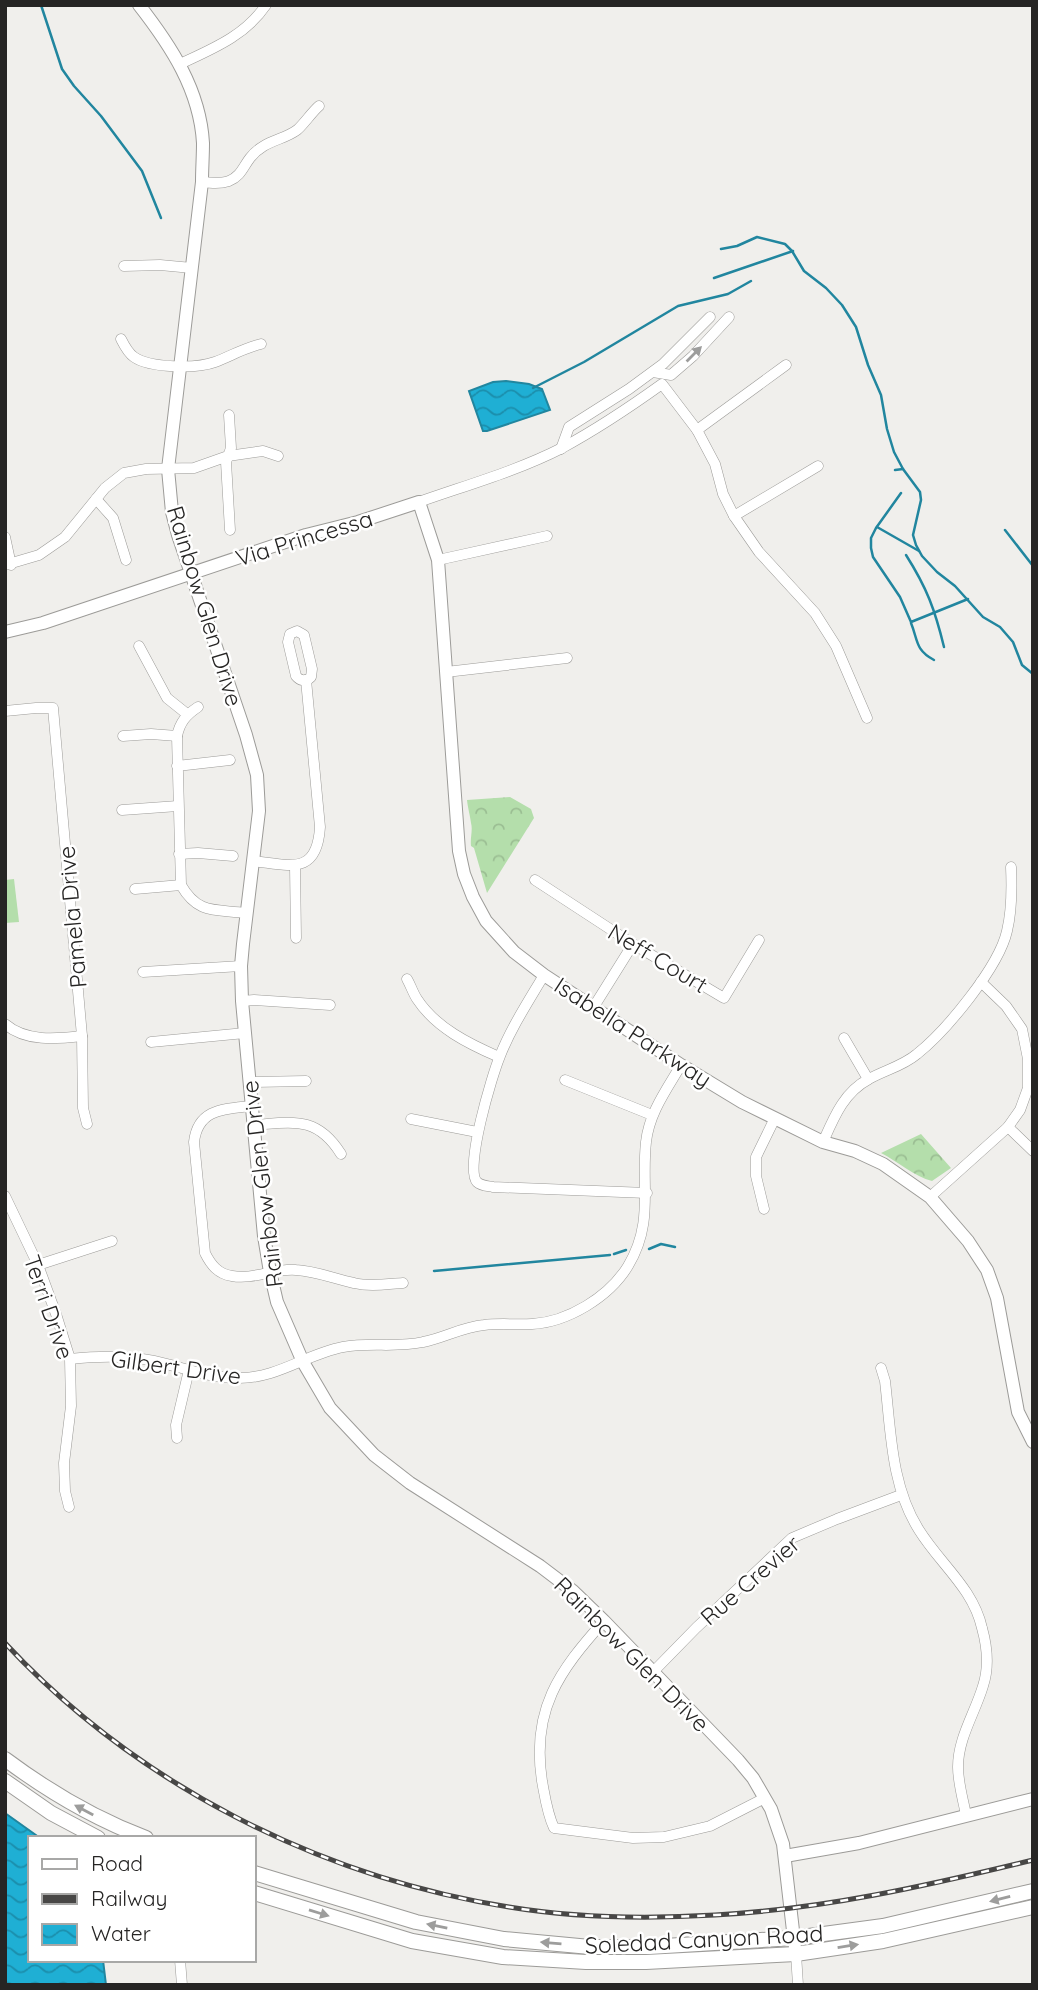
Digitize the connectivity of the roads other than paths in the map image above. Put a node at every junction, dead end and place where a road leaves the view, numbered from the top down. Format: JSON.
{"nodes":[{"id":1,"x":139,"y":5,"type":"edge"},
{"id":2,"x":266,"y":5,"type":"edge"},
{"id":3,"x":180,"y":64,"type":"junction"},
{"id":4,"x":319,"y":106,"type":"dead end"},
{"id":5,"x":202,"y":182,"type":"junction"},
{"id":6,"x":124,"y":265,"type":"dead end"},
{"id":7,"x":192,"y":268,"type":"junction"},
{"id":8,"x":710,"y":317,"type":"dead end"},
{"id":9,"x":729,"y":317,"type":"dead end"},
{"id":10,"x":121,"y":340,"type":"dead end"},
{"id":11,"x":261,"y":344,"type":"dead end"},
{"id":12,"x":786,"y":365,"type":"dead end"},
{"id":13,"x":180,"y":366,"type":"junction"},
{"id":14,"x":653,"y":372,"type":"junction"},
{"id":15,"x":229,"y":415,"type":"dead end"},
{"id":16,"x":697,"y":430,"type":"junction"},
{"id":17,"x":561,"y":449,"type":"junction"},
{"id":18,"x":228,"y":456,"type":"junction"},
{"id":19,"x":278,"y":456,"type":"dead end"},
{"id":20,"x":818,"y":466,"type":"dead end"},
{"id":21,"x":168,"y":469,"type":"junction"},
{"id":22,"x":96,"y":499,"type":"junction"},
{"id":23,"x":419,"y":502,"type":"junction"},
{"id":24,"x":734,"y":516,"type":"junction"},
{"id":25,"x":230,"y":530,"type":"dead end"},
{"id":26,"x":547,"y":536,"type":"dead end"},
{"id":27,"x":5,"y":537,"type":"edge"},
{"id":28,"x":126,"y":560,"type":"dead end"},
{"id":29,"x":438,"y":560,"type":"junction"},
{"id":30,"x":8,"y":565,"type":"edge"},
{"id":31,"x":191,"y":572,"type":"junction"},
{"id":32,"x":5,"y":632,"type":"edge"},
{"id":33,"x":139,"y":646,"type":"dead end"},
{"id":34,"x":567,"y":659,"type":"dead end"},
{"id":35,"x":446,"y":672,"type":"junction"},
{"id":36,"x":306,"y":680,"type":"junction"},
{"id":37,"x":198,"y":707,"type":"dead end"},
{"id":38,"x":5,"y":711,"type":"edge"},
{"id":39,"x":187,"y":714,"type":"junction"},
{"id":40,"x":867,"y":718,"type":"dead end"},
{"id":41,"x":123,"y":736,"type":"dead end"},
{"id":42,"x":177,"y":736,"type":"junction"},
{"id":43,"x":230,"y":761,"type":"dead end"},
{"id":44,"x":177,"y":766,"type":"junction"},
{"id":45,"x":178,"y":806,"type":"junction"},
{"id":46,"x":122,"y":810,"type":"dead end"},
{"id":47,"x":180,"y":854,"type":"junction"},
{"id":48,"x":233,"y":856,"type":"dead end"},
{"id":49,"x":253,"y":861,"type":"junction"},
{"id":50,"x":295,"y":866,"type":"junction"},
{"id":51,"x":1011,"y":867,"type":"dead end"},
{"id":52,"x":535,"y":880,"type":"dead end"},
{"id":53,"x":181,"y":885,"type":"junction"},
{"id":54,"x":135,"y":889,"type":"dead end"},
{"id":55,"x":246,"y":913,"type":"junction"},
{"id":56,"x":296,"y":938,"type":"dead end"},
{"id":57,"x":759,"y":940,"type":"dead end"},
{"id":58,"x":633,"y":944,"type":"junction"},
{"id":59,"x":241,"y":966,"type":"junction"},
{"id":60,"x":143,"y":972,"type":"dead end"},
{"id":61,"x":544,"y":975,"type":"junction"},
{"id":62,"x":407,"y":979,"type":"dead end"},
{"id":63,"x":981,"y":982,"type":"junction"},
{"id":64,"x":242,"y":1001,"type":"junction"},
{"id":65,"x":330,"y":1005,"type":"dead end"},
{"id":66,"x":593,"y":1008,"type":"junction"},
{"id":67,"x":5,"y":1024,"type":"edge"},
{"id":68,"x":245,"y":1033,"type":"junction"},
{"id":69,"x":82,"y":1036,"type":"junction"},
{"id":70,"x":844,"y":1038,"type":"dead end"},
{"id":71,"x":150,"y":1042,"type":"dead end"},
{"id":72,"x":499,"y":1057,"type":"junction"},
{"id":73,"x":681,"y":1065,"type":"junction"},
{"id":74,"x":868,"y":1079,"type":"junction"},
{"id":75,"x":565,"y":1080,"type":"dead end"},
{"id":76,"x":306,"y":1081,"type":"dead end"},
{"id":77,"x":250,"y":1082,"type":"junction"},
{"id":78,"x":252,"y":1106,"type":"junction"},
{"id":79,"x":652,"y":1115,"type":"junction"},
{"id":80,"x":775,"y":1118,"type":"junction"},
{"id":81,"x":411,"y":1119,"type":"dead end"},
{"id":82,"x":87,"y":1124,"type":"dead end"},
{"id":83,"x":254,"y":1125,"type":"junction"},
{"id":84,"x":1008,"y":1127,"type":"junction"},
{"id":85,"x":477,"y":1132,"type":"junction"},
{"id":86,"x":823,"y":1142,"type":"junction"},
{"id":87,"x":1033,"y":1152,"type":"edge"},
{"id":88,"x":341,"y":1154,"type":"dead end"},
{"id":89,"x":647,"y":1192,"type":"junction"},
{"id":90,"x":5,"y":1196,"type":"edge"},
{"id":91,"x":930,"y":1197,"type":"junction"},
{"id":92,"x":764,"y":1209,"type":"dead end"},
{"id":93,"x":112,"y":1241,"type":"dead end"},
{"id":94,"x":38,"y":1265,"type":"junction"},
{"id":95,"x":270,"y":1272,"type":"junction"},
{"id":96,"x":403,"y":1283,"type":"dead end"},
{"id":97,"x":70,"y":1359,"type":"junction"},
{"id":98,"x":303,"y":1362,"type":"junction"},
{"id":99,"x":881,"y":1368,"type":"dead end"},
{"id":100,"x":189,"y":1370,"type":"junction"},
{"id":101,"x":177,"y":1437,"type":"dead end"},
{"id":102,"x":1033,"y":1442,"type":"edge"},
{"id":103,"x":901,"y":1495,"type":"junction"},
{"id":104,"x":69,"y":1507,"type":"dead end"},
{"id":105,"x":604,"y":1621,"type":"junction"},
{"id":106,"x":653,"y":1672,"type":"junction"},
{"id":107,"x":5,"y":1759,"type":"edge"},
{"id":108,"x":5,"y":1781,"type":"edge"},
{"id":109,"x":765,"y":1798,"type":"junction"},
{"id":110,"x":1033,"y":1798,"type":"edge"},
{"id":111,"x":966,"y":1815,"type":"junction"},
{"id":112,"x":94,"y":1836,"type":"edge"},
{"id":113,"x":141,"y":1836,"type":"edge"},
{"id":114,"x":785,"y":1856,"type":"junction"},
{"id":115,"x":256,"y":1874,"type":"edge"},
{"id":116,"x":1033,"y":1891,"type":"edge"},
{"id":117,"x":256,"y":1894,"type":"edge"},
{"id":118,"x":1033,"y":1908,"type":"edge"},
{"id":119,"x":794,"y":1938,"type":"junction"},
{"id":120,"x":796,"y":1954,"type":"junction"},
{"id":121,"x":180,"y":1962,"type":"edge"},
{"id":122,"x":182,"y":1985,"type":"edge"},
{"id":123,"x":798,"y":1985,"type":"edge"}],
"edges":[{"from":1,"to":3,"type":"street","name":"Rainbow Glen Drive"},
{"from":2,"to":3,"type":"street"},
{"from":3,"to":5,"type":"street","name":"Rainbow Glen Drive"},
{"from":4,"to":5,"type":"street"},
{"from":5,"to":7,"type":"street","name":"Rainbow Glen Drive"},
{"from":6,"to":7,"type":"street"},
{"from":7,"to":13,"type":"street","name":"Rainbow Glen Drive"},
{"from":8,"to":14,"type":"street"},
{"from":14,"to":9,"type":"street","one_way":true},
{"from":10,"to":13,"type":"street"},
{"from":11,"to":13,"type":"street"},
{"from":12,"to":16,"type":"street"},
{"from":13,"to":21,"type":"street","name":"Rainbow Glen Drive"},
{"from":14,"to":17,"type":"street"},
{"from":15,"to":18,"type":"street"},
{"from":16,"to":17,"type":"street","name":"Via Princessa"},
{"from":16,"to":24,"type":"street"},
{"from":17,"to":23,"type":"street","name":"Via Princessa"},
{"from":18,"to":19,"type":"street"},
{"from":18,"to":21,"type":"street"},
{"from":18,"to":25,"type":"street"},
{"from":20,"to":24,"type":"street"},
{"from":21,"to":22,"type":"street"},
{"from":21,"to":31,"type":"street","name":"Rainbow Glen Drive"},
{"from":22,"to":28,"type":"street"},
{"from":22,"to":30,"type":"street"},
{"from":23,"to":29,"type":"street","name":"Isabella Parkway"},
{"from":23,"to":31,"type":"street","name":"Via Princessa"},
{"from":24,"to":40,"type":"street"},
{"from":26,"to":29,"type":"street"},
{"from":27,"to":30,"type":"street"},
{"from":29,"to":35,"type":"street","name":"Isabella Parkway"},
{"from":31,"to":32,"type":"street","name":"Via Princessa"},
{"from":31,"to":49,"type":"street","name":"Rainbow Glen Drive"},
{"from":33,"to":39,"type":"street"},
{"from":34,"to":35,"type":"street"},
{"from":35,"to":61,"type":"street","name":"Isabella Parkway"},
{"from":36,"to":36,"type":"street"},
{"from":36,"to":50,"type":"street"},
{"from":37,"to":39,"type":"street"},
{"from":38,"to":69,"type":"street","name":"Pamela Drive"},
{"from":39,"to":42,"type":"street"},
{"from":41,"to":42,"type":"street"},
{"from":42,"to":44,"type":"street"},
{"from":43,"to":44,"type":"street"},
{"from":44,"to":45,"type":"street"},
{"from":45,"to":46,"type":"street"},
{"from":45,"to":47,"type":"street"},
{"from":47,"to":48,"type":"street"},
{"from":47,"to":53,"type":"street"},
{"from":49,"to":50,"type":"street"},
{"from":49,"to":55,"type":"street","name":"Rainbow Glen Drive"},
{"from":50,"to":56,"type":"street"},
{"from":51,"to":63,"type":"street"},
{"from":52,"to":58,"type":"street","name":"Neff Court"},
{"from":53,"to":54,"type":"street"},
{"from":53,"to":55,"type":"street"},
{"from":55,"to":59,"type":"street","name":"Rainbow Glen Drive"},
{"from":57,"to":58,"type":"street","name":"Neff Court"},
{"from":58,"to":66,"type":"street"},
{"from":59,"to":60,"type":"street"},
{"from":59,"to":64,"type":"street","name":"Rainbow Glen Drive"},
{"from":61,"to":66,"type":"street","name":"Isabella Parkway"},
{"from":61,"to":72,"type":"street"},
{"from":62,"to":72,"type":"street"},
{"from":63,"to":74,"type":"street"},
{"from":63,"to":84,"type":"street"},
{"from":64,"to":65,"type":"street"},
{"from":64,"to":68,"type":"street","name":"Rainbow Glen Drive"},
{"from":66,"to":73,"type":"street","name":"Isabella Parkway"},
{"from":67,"to":69,"type":"street"},
{"from":68,"to":71,"type":"street"},
{"from":68,"to":77,"type":"street","name":"Rainbow Glen Drive"},
{"from":69,"to":82,"type":"street","name":"Pamela Drive"},
{"from":70,"to":74,"type":"street"},
{"from":72,"to":85,"type":"street"},
{"from":73,"to":79,"type":"street","name":"Gilbert Drive"},
{"from":73,"to":80,"type":"street","name":"Isabella Parkway"},
{"from":74,"to":86,"type":"street"},
{"from":75,"to":79,"type":"street"},
{"from":76,"to":77,"type":"street"},
{"from":77,"to":78,"type":"street","name":"Rainbow Glen Drive"},
{"from":78,"to":83,"type":"street","name":"Rainbow Glen Drive"},
{"from":78,"to":95,"type":"street"},
{"from":79,"to":89,"type":"street","name":"Gilbert Drive"},
{"from":80,"to":86,"type":"street","name":"Isabella Parkway"},
{"from":80,"to":92,"type":"street"},
{"from":81,"to":85,"type":"street"},
{"from":83,"to":88,"type":"street"},
{"from":83,"to":95,"type":"street","name":"Rainbow Glen Drive"},
{"from":84,"to":87,"type":"street"},
{"from":84,"to":91,"type":"street"},
{"from":85,"to":89,"type":"street"},
{"from":86,"to":91,"type":"street","name":"Isabella Parkway"},
{"from":89,"to":98,"type":"street","name":"Gilbert Drive"},
{"from":90,"to":94,"type":"street","name":"Terri Drive"},
{"from":91,"to":102,"type":"street","name":"Isabella Parkway"},
{"from":93,"to":94,"type":"street"},
{"from":94,"to":97,"type":"street","name":"Terri Drive"},
{"from":95,"to":96,"type":"street"},
{"from":95,"to":98,"type":"street","name":"Rainbow Glen Drive"},
{"from":97,"to":100,"type":"street","name":"Gilbert Drive"},
{"from":97,"to":104,"type":"street","name":"Terri Drive"},
{"from":98,"to":100,"type":"street","name":"Gilbert Drive"},
{"from":98,"to":105,"type":"street","name":"Rainbow Glen Drive"},
{"from":99,"to":103,"type":"street"},
{"from":100,"to":101,"type":"street"},
{"from":103,"to":106,"type":"street","name":"Rue Crevier"},
{"from":103,"to":111,"type":"street"},
{"from":105,"to":106,"type":"street","name":"Rainbow Glen Drive"},
{"from":105,"to":109,"type":"street"},
{"from":106,"to":109,"type":"street","name":"Rainbow Glen Drive"},
{"from":113,"to":107,"type":"main road","one_way":true},
{"from":108,"to":112,"type":"main road"},
{"from":109,"to":114,"type":"street","name":"Rainbow Glen Drive"},
{"from":110,"to":111,"type":"street"},
{"from":111,"to":114,"type":"street"},
{"from":114,"to":119,"type":"street","name":"Rainbow Glen Drive"},
{"from":119,"to":115,"type":"main road","name":"Soledad Canyon Road","one_way":true},
{"from":116,"to":119,"type":"main road","name":"Soledad Canyon Road","one_way":true},
{"from":117,"to":120,"type":"main road","name":"Soledad Canyon Road","one_way":true},
{"from":120,"to":118,"type":"main road","name":"Soledad Canyon Road","one_way":true},
{"from":119,"to":120,"type":"street","name":"Rainbow Glen Drive"},
{"from":120,"to":123,"type":"street","name":"Rainbow Glen Drive"},
{"from":121,"to":122,"type":"street"}]}
